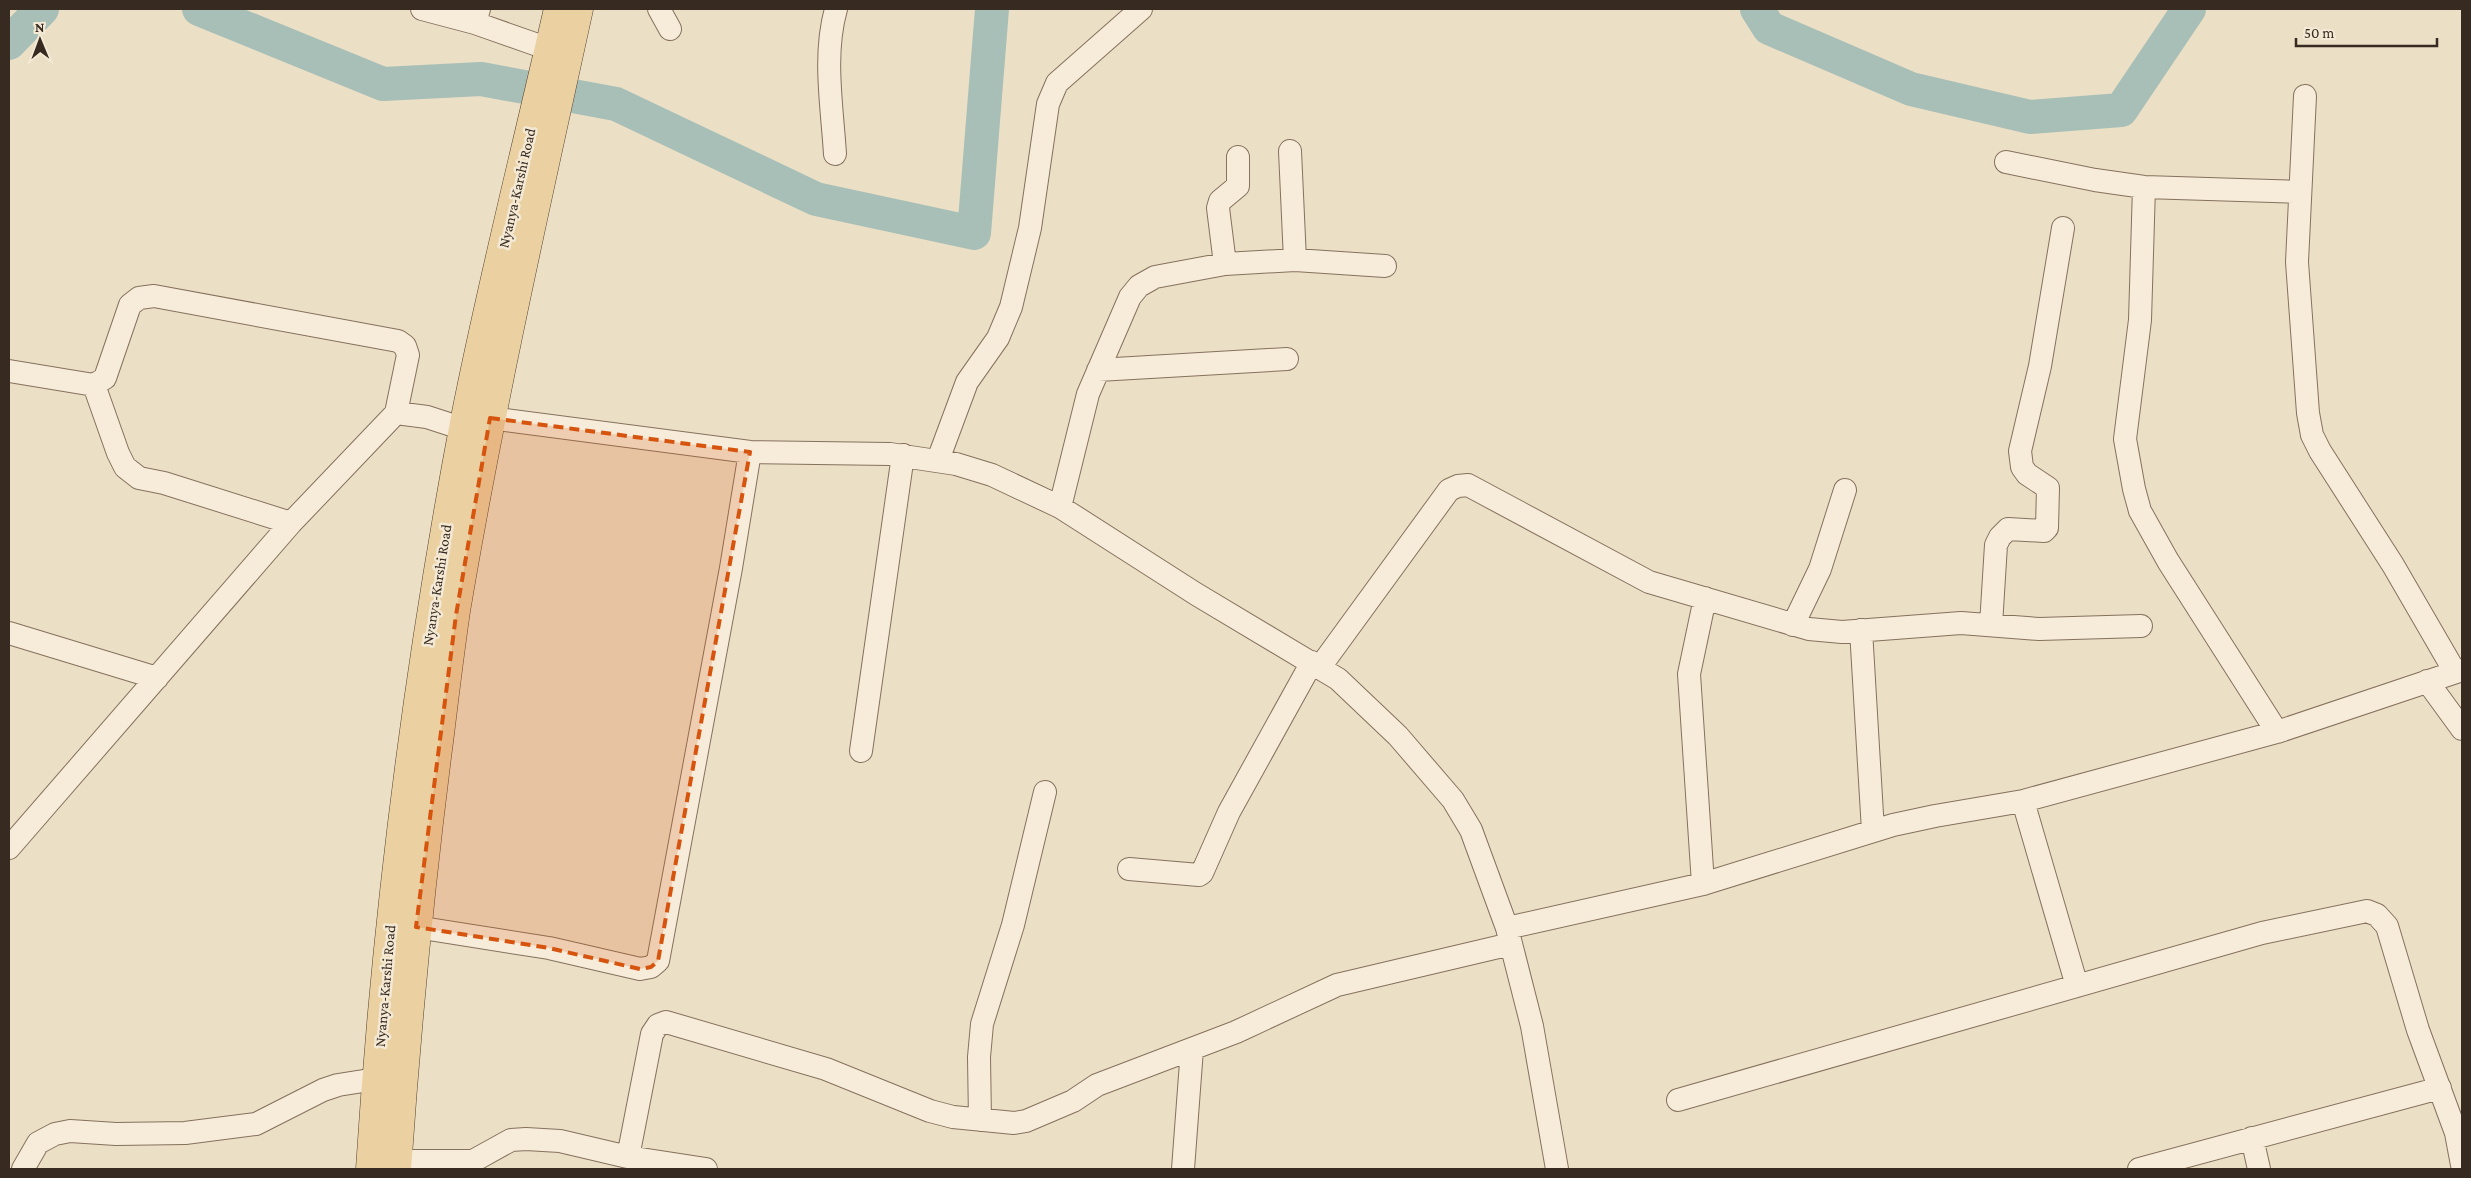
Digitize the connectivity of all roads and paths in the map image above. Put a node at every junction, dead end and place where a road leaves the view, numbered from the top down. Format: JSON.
{"nodes":[{"id":1,"x":422,"y":9,"type":"edge"},
{"id":2,"x":659,"y":9,"type":"edge"},
{"id":3,"x":836,"y":9,"type":"edge"},
{"id":4,"x":1141,"y":9,"type":"edge"},
{"id":5,"x":571,"y":14,"type":"edge"},
{"id":6,"x":477,"y":16,"type":"edge"},
{"id":7,"x":670,"y":29,"type":"dead end"},
{"id":8,"x":549,"y":49,"type":"junction"},
{"id":9,"x":2305,"y":96,"type":"dead end"},
{"id":10,"x":1290,"y":151,"type":"dead end"},
{"id":11,"x":835,"y":154,"type":"dead end"},
{"id":12,"x":1238,"y":157,"type":"dead end"},
{"id":13,"x":2006,"y":162,"type":"dead end"},
{"id":14,"x":2144,"y":187,"type":"junction"},
{"id":15,"x":2300,"y":192,"type":"junction"},
{"id":16,"x":2063,"y":228,"type":"dead end"},
{"id":17,"x":1295,"y":260,"type":"junction"},
{"id":18,"x":1225,"y":264,"type":"junction"},
{"id":19,"x":1384,"y":266,"type":"dead end"},
{"id":20,"x":1287,"y":359,"type":"dead end"},
{"id":21,"x":1098,"y":370,"type":"junction"},
{"id":22,"x":9,"y":371,"type":"edge"},
{"id":23,"x":94,"y":385,"type":"junction"},
{"id":24,"x":396,"y":414,"type":"junction"},
{"id":25,"x":490,"y":418,"type":"junction"},
{"id":26,"x":464,"y":429,"type":"junction"},
{"id":27,"x":750,"y":452,"type":"junction"},
{"id":28,"x":903,"y":456,"type":"junction"},
{"id":29,"x":938,"y":460,"type":"junction"},
{"id":30,"x":1846,"y":490,"type":"dead end"},
{"id":31,"x":1060,"y":507,"type":"junction"},
{"id":32,"x":291,"y":523,"type":"junction"},
{"id":33,"x":1705,"y":598,"type":"junction"},
{"id":34,"x":1793,"y":625,"type":"junction"},
{"id":35,"x":1991,"y":625,"type":"junction"},
{"id":36,"x":2141,"y":626,"type":"dead end"},
{"id":37,"x":1861,"y":630,"type":"junction"},
{"id":38,"x":9,"y":634,"type":"edge"},
{"id":39,"x":1316,"y":665,"type":"junction"},
{"id":40,"x":2458,"y":671,"type":"edge"},
{"id":41,"x":157,"y":678,"type":"junction"},
{"id":42,"x":2427,"y":681,"type":"junction"},
{"id":43,"x":2462,"y":729,"type":"edge"},
{"id":44,"x":2277,"y":732,"type":"junction"},
{"id":45,"x":861,"y":751,"type":"dead end"},
{"id":46,"x":1045,"y":792,"type":"dead end"},
{"id":47,"x":2023,"y":801,"type":"junction"},
{"id":48,"x":17,"y":825,"type":"edge"},
{"id":49,"x":1873,"y":831,"type":"junction"},
{"id":50,"x":9,"y":848,"type":"edge"},
{"id":51,"x":1129,"y":869,"type":"dead end"},
{"id":52,"x":1703,"y":884,"type":"junction"},
{"id":53,"x":416,"y":927,"type":"junction"},
{"id":54,"x":1509,"y":936,"type":"junction"},
{"id":55,"x":2076,"y":986,"type":"junction"},
{"id":56,"x":1192,"y":1049,"type":"junction"},
{"id":57,"x":376,"y":1079,"type":"junction"},
{"id":58,"x":2440,"y":1088,"type":"junction"},
{"id":59,"x":1678,"y":1100,"type":"dead end"},
{"id":60,"x":980,"y":1120,"type":"junction"},
{"id":61,"x":2252,"y":1138,"type":"junction"},
{"id":62,"x":2461,"y":1153,"type":"edge"},
{"id":63,"x":628,"y":1157,"type":"junction"},
{"id":64,"x":397,"y":1165,"type":"edge"},
{"id":65,"x":1554,"y":1168,"type":"edge"},
{"id":66,"x":23,"y":1169,"type":"edge"},
{"id":67,"x":370,"y":1169,"type":"edge"},
{"id":68,"x":706,"y":1169,"type":"edge"},
{"id":69,"x":1183,"y":1169,"type":"edge"},
{"id":70,"x":2139,"y":1169,"type":"edge"},
{"id":71,"x":2259,"y":1169,"type":"edge"}],
"edges":[{"from":1,"to":6,"type":"street"},
{"from":2,"to":7,"type":"street"},
{"from":3,"to":11,"type":"street"},
{"from":4,"to":29,"type":"street"},
{"from":5,"to":8,"type":"main road","name":"Nyanya-Karshi Road"},
{"from":5,"to":25,"type":"main road","name":"Nyanya-Karshi Road"},
{"from":6,"to":8,"type":"street"},
{"from":8,"to":26,"type":"main road","name":"Nyanya-Karshi Road"},
{"from":9,"to":15,"type":"street"},
{"from":10,"to":17,"type":"street"},
{"from":12,"to":18,"type":"street"},
{"from":13,"to":14,"type":"street"},
{"from":14,"to":15,"type":"street"},
{"from":14,"to":44,"type":"street"},
{"from":15,"to":40,"type":"street"},
{"from":16,"to":35,"type":"street"},
{"from":17,"to":18,"type":"street"},
{"from":17,"to":19,"type":"street"},
{"from":18,"to":21,"type":"street"},
{"from":20,"to":21,"type":"street"},
{"from":21,"to":31,"type":"street"},
{"from":22,"to":23,"type":"street"},
{"from":23,"to":24,"type":"street"},
{"from":23,"to":32,"type":"street"},
{"from":24,"to":26,"type":"street"},
{"from":24,"to":32,"type":"street"},
{"from":25,"to":27,"type":"street"},
{"from":25,"to":53,"type":"main road","name":"Nyanya-Karshi Road"},
{"from":26,"to":57,"type":"main road","name":"Nyanya-Karshi Road"},
{"from":27,"to":28,"type":"street"},
{"from":27,"to":53,"type":"street"},
{"from":28,"to":29,"type":"street"},
{"from":28,"to":45,"type":"street"},
{"from":29,"to":31,"type":"street"},
{"from":30,"to":34,"type":"street"},
{"from":31,"to":39,"type":"street"},
{"from":32,"to":41,"type":"street"},
{"from":33,"to":34,"type":"street"},
{"from":33,"to":39,"type":"street"},
{"from":33,"to":52,"type":"street"},
{"from":34,"to":37,"type":"street"},
{"from":35,"to":36,"type":"street"},
{"from":35,"to":37,"type":"street"},
{"from":37,"to":49,"type":"street"},
{"from":38,"to":41,"type":"street"},
{"from":39,"to":51,"type":"street"},
{"from":39,"to":54,"type":"street"},
{"from":40,"to":42,"type":"street"},
{"from":41,"to":48,"type":"street"},
{"from":42,"to":43,"type":"street"},
{"from":42,"to":44,"type":"street"},
{"from":44,"to":47,"type":"street"},
{"from":46,"to":60,"type":"street"},
{"from":47,"to":49,"type":"street"},
{"from":47,"to":55,"type":"street"},
{"from":48,"to":50,"type":"street"},
{"from":49,"to":52,"type":"street"},
{"from":52,"to":54,"type":"street"},
{"from":53,"to":64,"type":"main road","name":"Nyanya-Karshi Road"},
{"from":54,"to":56,"type":"street"},
{"from":54,"to":65,"type":"street"},
{"from":55,"to":58,"type":"street"},
{"from":55,"to":59,"type":"street"},
{"from":56,"to":60,"type":"street"},
{"from":56,"to":69,"type":"street"},
{"from":57,"to":66,"type":"street"},
{"from":57,"to":67,"type":"main road","name":"Nyanya-Karshi Road"},
{"from":58,"to":61,"type":"street"},
{"from":58,"to":62,"type":"street"},
{"from":60,"to":63,"type":"street"},
{"from":61,"to":70,"type":"street"},
{"from":61,"to":71,"type":"street"},
{"from":63,"to":64,"type":"street"},
{"from":63,"to":68,"type":"street"}]}
